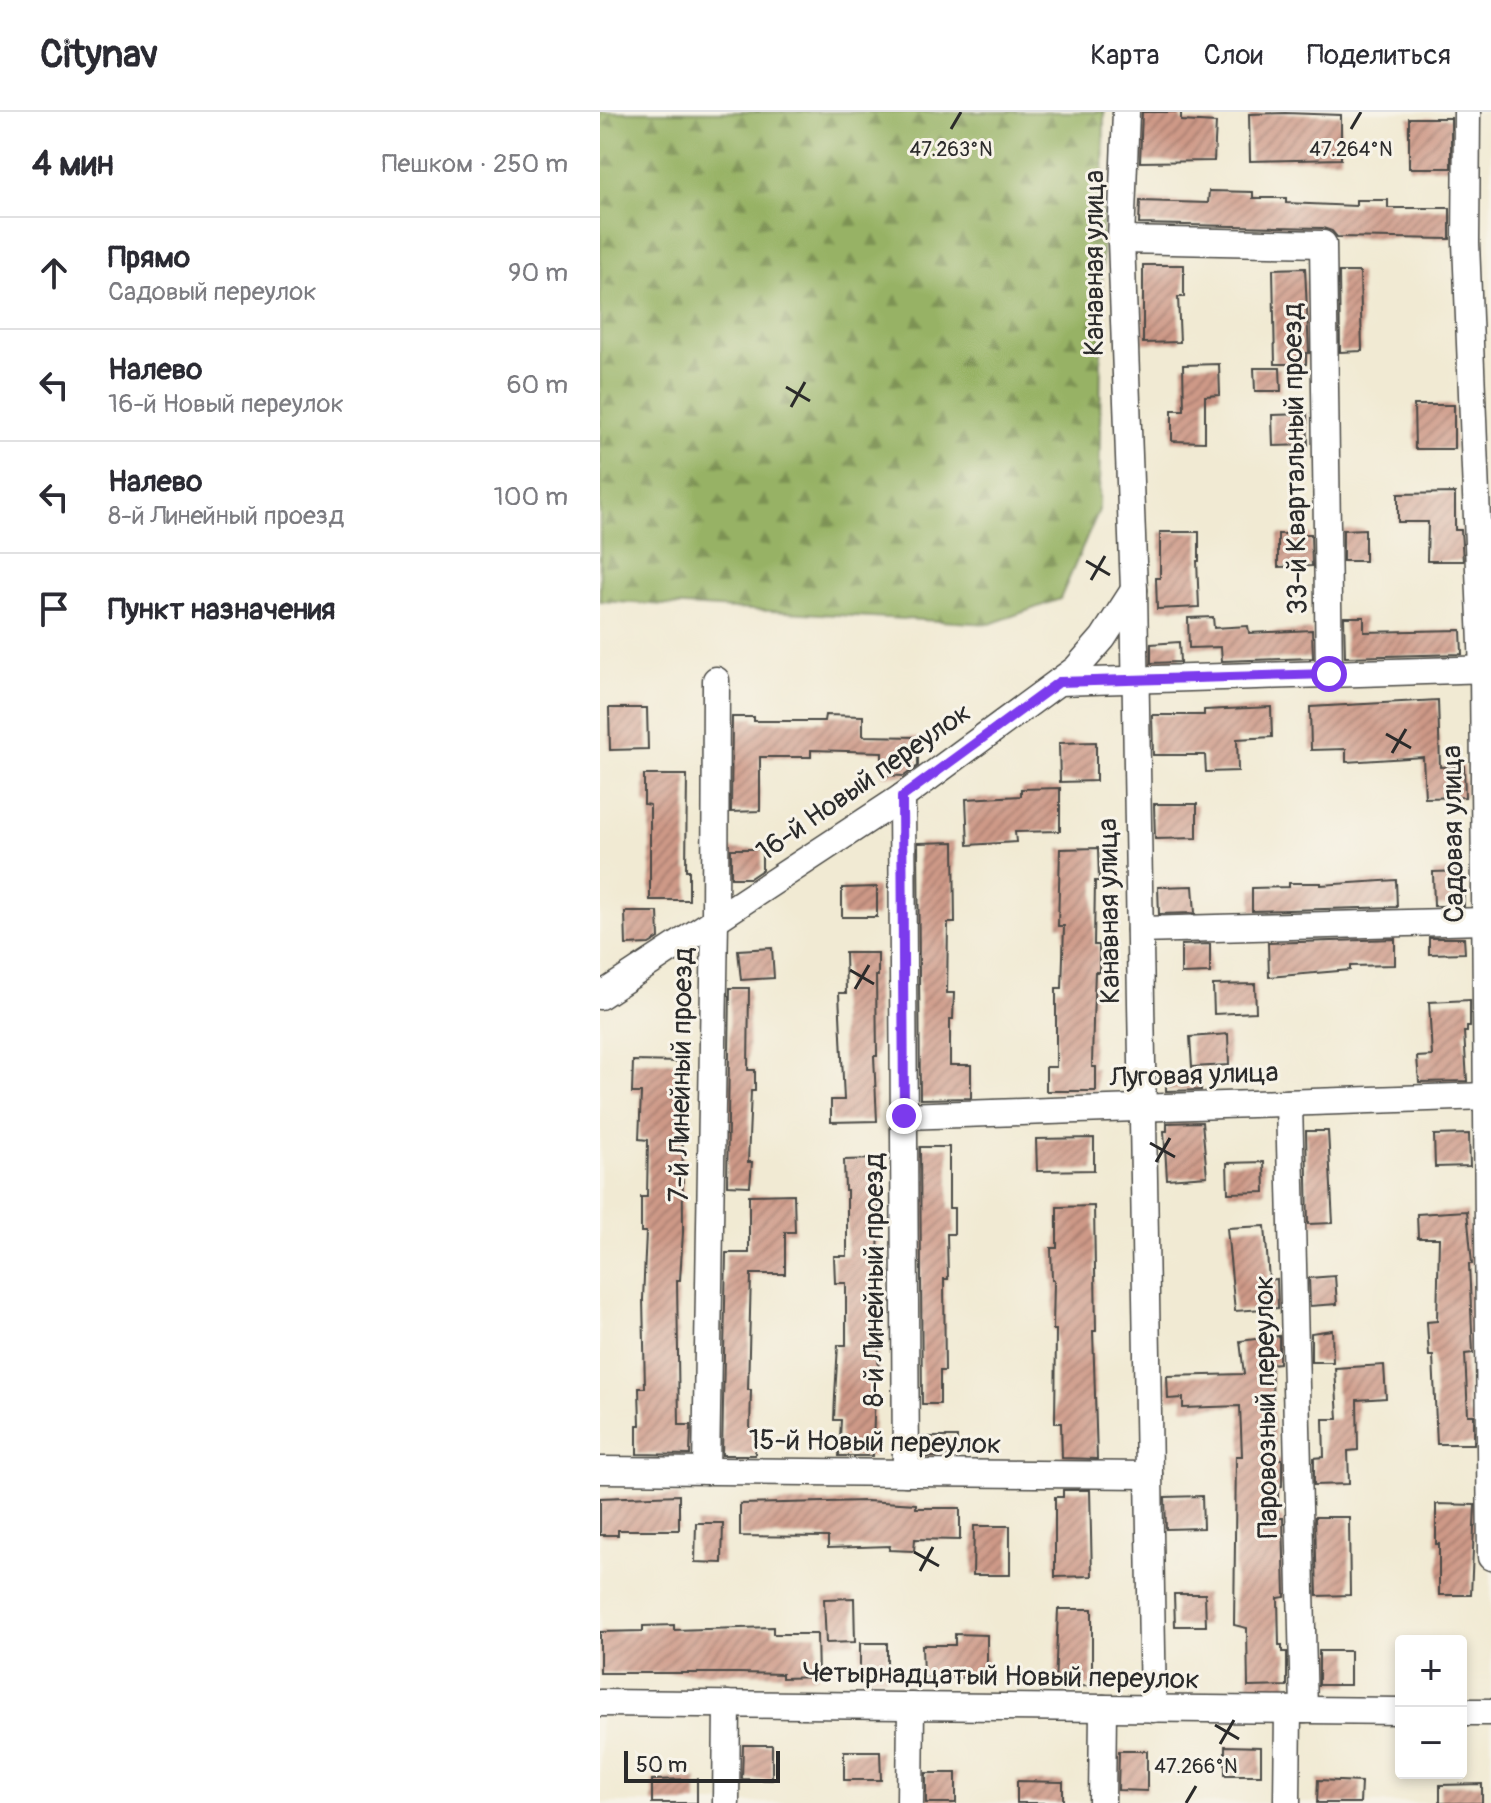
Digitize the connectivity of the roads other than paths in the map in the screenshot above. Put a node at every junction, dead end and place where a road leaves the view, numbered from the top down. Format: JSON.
{"nodes":[{"id":1,"x":1126,"y":112,"type":"edge"},
{"id":2,"x":1467,"y":112,"type":"edge"},
{"id":3,"x":1121,"y":240,"type":"junction"},
{"id":4,"x":1479,"y":242,"type":"edge"},
{"id":5,"x":1481,"y":401,"type":"edge"},
{"id":6,"x":1134,"y":590,"type":"junction"},
{"id":7,"x":1487,"y":670,"type":"edge"},
{"id":8,"x":1329,"y":674,"type":"junction"},
{"id":9,"x":716,"y":680,"type":"dead end"},
{"id":10,"x":1136,"y":680,"type":"junction"},
{"id":11,"x":1059,"y":682,"type":"junction"},
{"id":12,"x":902,"y":797,"type":"junction"},
{"id":13,"x":1488,"y":849,"type":"edge"},
{"id":14,"x":715,"y":920,"type":"junction"},
{"id":15,"x":1485,"y":921,"type":"junction"},
{"id":16,"x":1140,"y":930,"type":"junction"},
{"id":17,"x":600,"y":996,"type":"edge"},
{"id":18,"x":1488,"y":1018,"type":"edge"},
{"id":19,"x":1487,"y":1096,"type":"junction"},
{"id":20,"x":1289,"y":1103,"type":"junction"},
{"id":21,"x":1143,"y":1108,"type":"junction"},
{"id":22,"x":904,"y":1116,"type":"junction"},
{"id":23,"x":1490,"y":1240,"type":"edge"},
{"id":24,"x":600,"y":1470,"type":"edge"},
{"id":25,"x":706,"y":1471,"type":"junction"},
{"id":26,"x":906,"y":1473,"type":"junction"},
{"id":27,"x":1149,"y":1475,"type":"junction"},
{"id":28,"x":1491,"y":1479,"type":"edge"},
{"id":29,"x":1491,"y":1557,"type":"edge"},
{"id":30,"x":600,"y":1703,"type":"edge"},
{"id":31,"x":727,"y":1704,"type":"junction"},
{"id":32,"x":911,"y":1706,"type":"junction"},
{"id":33,"x":1103,"y":1708,"type":"junction"},
{"id":34,"x":1153,"y":1709,"type":"junction"},
{"id":35,"x":1296,"y":1710,"type":"junction"},
{"id":36,"x":1395,"y":1711,"type":"edge"},
{"id":37,"x":1467,"y":1712,"type":"edge"},
{"id":38,"x":1491,"y":1712,"type":"edge"},
{"id":39,"x":726,"y":1803,"type":"edge"},
{"id":40,"x":910,"y":1803,"type":"edge"},
{"id":41,"x":1102,"y":1803,"type":"edge"},
{"id":42,"x":1287,"y":1803,"type":"edge"}],
"edges":[{"from":1,"to":3,"type":"street","name":"Канавная улица"},
{"from":2,"to":4,"type":"street","name":"Садовая улица"},
{"from":3,"to":6,"type":"street","name":"Канавная улица"},
{"from":3,"to":8,"type":"street","name":"33-й Квартальный проезд"},
{"from":4,"to":5,"type":"street","name":"Садовая улица"},
{"from":5,"to":7,"type":"street","name":"Садовая улица"},
{"from":6,"to":10,"type":"street","name":"Канавная улица"},
{"from":6,"to":11,"type":"street","name":"16-й Новый переулок"},
{"from":7,"to":8,"type":"street"},
{"from":7,"to":13,"type":"street","name":"Садовая улица"},
{"from":8,"to":10,"type":"street"},
{"from":9,"to":14,"type":"street","name":"7-й Линейный проезд"},
{"from":10,"to":11,"type":"street"},
{"from":10,"to":16,"type":"street","name":"Канавная улица"},
{"from":11,"to":12,"type":"street","name":"16-й Новый переулок"},
{"from":12,"to":14,"type":"street","name":"16-й Новый переулок"},
{"from":12,"to":22,"type":"street","name":"8-й Линейный проезд"},
{"from":13,"to":15,"type":"street","name":"Садовая улица"},
{"from":14,"to":17,"type":"street","name":"16-й Новый переулок"},
{"from":14,"to":25,"type":"street","name":"7-й Линейный проезд"},
{"from":15,"to":16,"type":"street"},
{"from":15,"to":18,"type":"street","name":"Садовая улица"},
{"from":16,"to":21,"type":"street","name":"Канавная улица"},
{"from":18,"to":19,"type":"street","name":"Садовая улица"},
{"from":19,"to":20,"type":"street","name":"Луговая улица"},
{"from":19,"to":23,"type":"street","name":"Садовая улица"},
{"from":20,"to":21,"type":"street","name":"Луговая улица"},
{"from":20,"to":35,"type":"street","name":"Паровозный переулок"},
{"from":21,"to":22,"type":"street","name":"Луговая улица"},
{"from":21,"to":27,"type":"street","name":"Канавная улица"},
{"from":22,"to":26,"type":"street","name":"8-й Линейный проезд"},
{"from":23,"to":28,"type":"street","name":"Садовая улица"},
{"from":24,"to":25,"type":"street","name":"15-й Новый переулок"},
{"from":25,"to":26,"type":"street","name":"15-й Новый переулок"},
{"from":26,"to":27,"type":"street","name":"15-й Новый переулок"},
{"from":27,"to":34,"type":"street","name":"Канавная улица"},
{"from":28,"to":29,"type":"street","name":"Садовая улица"},
{"from":30,"to":31,"type":"street","name":"Четырнадцатый Новый переулок"},
{"from":31,"to":32,"type":"street","name":"Четырнадцатый Новый переулок"},
{"from":31,"to":39,"type":"street"},
{"from":32,"to":33,"type":"street","name":"Четырнадцатый Новый переулок"},
{"from":32,"to":40,"type":"street"},
{"from":33,"to":34,"type":"street","name":"Четырнадцатый Новый переулок"},
{"from":33,"to":41,"type":"street"},
{"from":34,"to":35,"type":"street","name":"Четырнадцатый Новый переулок"},
{"from":35,"to":36,"type":"street","name":"Четырнадцатый Новый переулок"},
{"from":35,"to":42,"type":"street","name":"Паровозный переулок"},
{"from":37,"to":38,"type":"street"}]}
